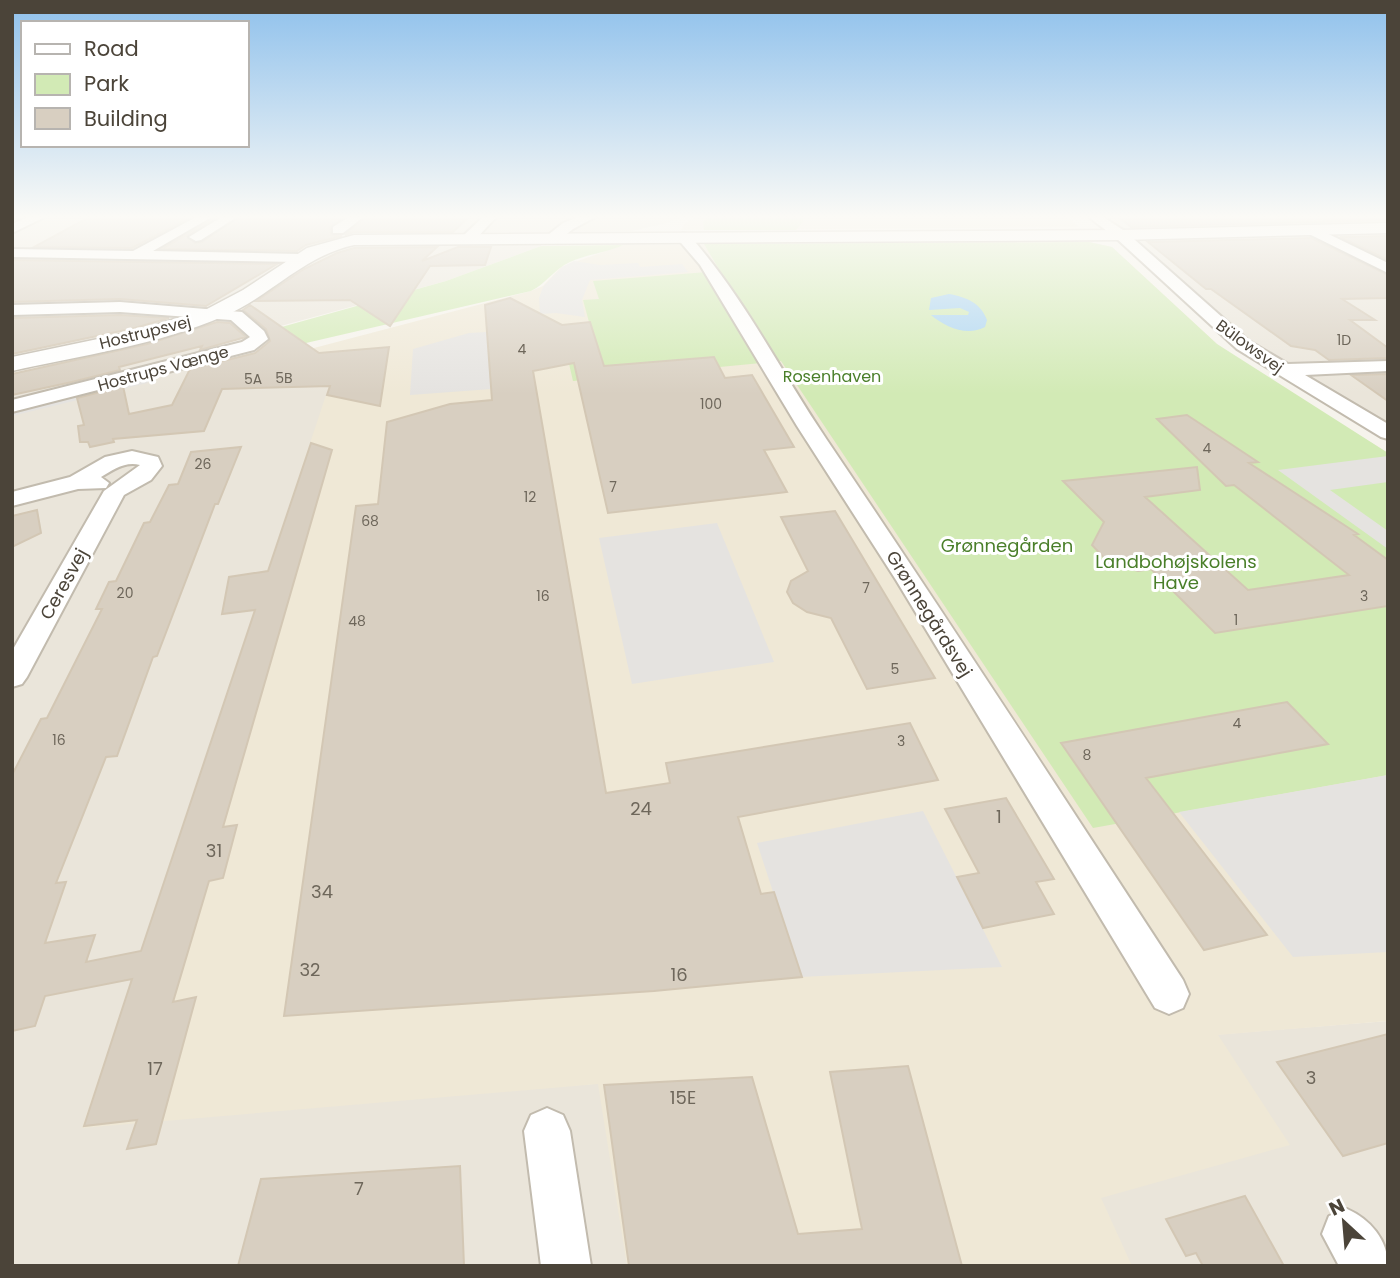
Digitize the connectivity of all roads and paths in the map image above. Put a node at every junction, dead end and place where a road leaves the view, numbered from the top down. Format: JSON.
{"nodes":[{"id":1,"x":276,"y":275,"type":"edge"},
{"id":2,"x":713,"y":275,"type":"edge"},
{"id":3,"x":1165,"y":275,"type":"edge"},
{"id":4,"x":12,"y":310,"type":"edge"},
{"id":5,"x":216,"y":313,"type":"junction"},
{"id":6,"x":12,"y":364,"type":"edge"},
{"id":7,"x":1388,"y":366,"type":"edge"},
{"id":8,"x":1282,"y":370,"type":"junction"},
{"id":9,"x":12,"y":406,"type":"edge"},
{"id":10,"x":1388,"y":433,"type":"edge"},
{"id":11,"x":78,"y":482,"type":"junction"},
{"id":12,"x":109,"y":487,"type":"junction"},
{"id":13,"x":12,"y":499,"type":"edge"},
{"id":14,"x":12,"y":677,"type":"edge"},
{"id":15,"x":1169,"y":994,"type":"dead end"},
{"id":16,"x":547,"y":1131,"type":"dead end"},
{"id":17,"x":566,"y":1266,"type":"edge"}],
"edges":[{"from":1,"to":5,"type":"street","name":"Hostrupsvej"},
{"from":2,"to":15,"type":"street","name":"Grønnegårdsvej"},
{"from":3,"to":8,"type":"street","name":"Bülowsvej"},
{"from":4,"to":5,"type":"street"},
{"from":5,"to":6,"type":"street","name":"Hostrupsvej"},
{"from":5,"to":9,"type":"street","name":"Hostrups Vænge"},
{"from":7,"to":8,"type":"street"},
{"from":8,"to":10,"type":"street","name":"Bülowsvej"},
{"from":11,"to":12,"type":"street"},
{"from":11,"to":12,"type":"street","name":"Ceresvej"},
{"from":11,"to":13,"type":"street"},
{"from":12,"to":14,"type":"street","name":"Ceresvej"},
{"from":16,"to":17,"type":"street"}]}
